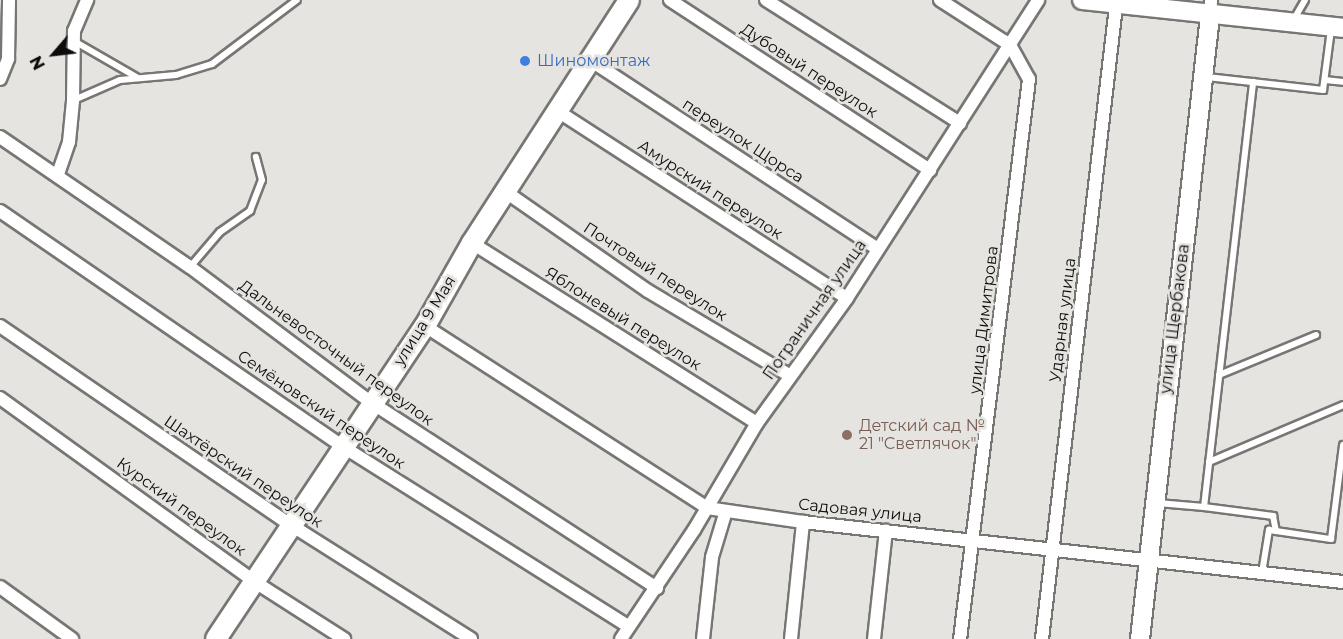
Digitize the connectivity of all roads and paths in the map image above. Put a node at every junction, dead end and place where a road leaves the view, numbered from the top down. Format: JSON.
{"nodes":[{"id":1,"x":9,"y":0,"type":"edge"},
{"id":2,"x":87,"y":0,"type":"edge"},
{"id":3,"x":297,"y":0,"type":"edge"},
{"id":4,"x":629,"y":0,"type":"edge"},
{"id":5,"x":670,"y":0,"type":"edge"},
{"id":6,"x":766,"y":0,"type":"edge"},
{"id":7,"x":940,"y":0,"type":"edge"},
{"id":8,"x":1038,"y":0,"type":"edge"},
{"id":9,"x":1082,"y":0,"type":"edge"},
{"id":10,"x":1305,"y":0,"type":"edge"},
{"id":11,"x":1116,"y":6,"type":"junction"},
{"id":12,"x":1211,"y":8,"type":"edge"},
{"id":13,"x":1292,"y":22,"type":"junction"},
{"id":14,"x":1337,"y":27,"type":"edge"},
{"id":15,"x":73,"y":40,"type":"junction"},
{"id":16,"x":1010,"y":45,"type":"junction"},
{"id":17,"x":590,"y":60,"type":"junction"},
{"id":18,"x":1203,"y":77,"type":"junction"},
{"id":19,"x":138,"y":78,"type":"junction"},
{"id":20,"x":0,"y":79,"type":"edge"},
{"id":21,"x":1324,"y":80,"type":"junction"},
{"id":22,"x":1252,"y":82,"type":"junction"},
{"id":23,"x":1343,"y":82,"type":"edge"},
{"id":24,"x":73,"y":100,"type":"junction"},
{"id":25,"x":556,"y":110,"type":"junction"},
{"id":26,"x":960,"y":123,"type":"junction"},
{"id":27,"x":0,"y":137,"type":"edge"},
{"id":28,"x":256,"y":157,"type":"dead end"},
{"id":29,"x":930,"y":170,"type":"junction"},
{"id":30,"x":58,"y":174,"type":"junction"},
{"id":31,"x":506,"y":192,"type":"junction"},
{"id":32,"x":0,"y":211,"type":"edge"},
{"id":33,"x":472,"y":243,"type":"junction"},
{"id":34,"x":878,"y":249,"type":"junction"},
{"id":35,"x":190,"y":267,"type":"junction"},
{"id":36,"x":847,"y":298,"type":"junction"},
{"id":37,"x":0,"y":326,"type":"edge"},
{"id":38,"x":425,"y":326,"type":"junction"},
{"id":39,"x":1316,"y":335,"type":"dead end"},
{"id":40,"x":789,"y":375,"type":"junction"},
{"id":41,"x":1219,"y":375,"type":"junction"},
{"id":42,"x":0,"y":399,"type":"edge"},
{"id":43,"x":372,"y":403,"type":"junction"},
{"id":44,"x":1343,"y":405,"type":"edge"},
{"id":45,"x":757,"y":423,"type":"junction"},
{"id":46,"x":1343,"y":444,"type":"edge"},
{"id":47,"x":342,"y":446,"type":"junction"},
{"id":48,"x":1209,"y":462,"type":"junction"},
{"id":49,"x":1155,"y":502,"type":"junction"},
{"id":50,"x":1204,"y":507,"type":"junction"},
{"id":51,"x":707,"y":508,"type":"junction"},
{"id":52,"x":726,"y":511,"type":"junction"},
{"id":53,"x":803,"y":522,"type":"junction"},
{"id":54,"x":291,"y":525,"type":"junction"},
{"id":55,"x":886,"y":531,"type":"junction"},
{"id":56,"x":1276,"y":531,"type":"junction"},
{"id":57,"x":972,"y":540,"type":"junction"},
{"id":58,"x":1053,"y":548,"type":"junction"},
{"id":59,"x":1148,"y":562,"type":"junction"},
{"id":60,"x":1262,"y":574,"type":"junction"},
{"id":61,"x":255,"y":582,"type":"junction"},
{"id":62,"x":1343,"y":582,"type":"edge"},
{"id":63,"x":0,"y":587,"type":"edge"},
{"id":64,"x":657,"y":588,"type":"junction"},
{"id":65,"x":629,"y":627,"type":"junction"},
{"id":66,"x":72,"y":639,"type":"edge"},
{"id":67,"x":216,"y":639,"type":"edge"},
{"id":68,"x":344,"y":639,"type":"edge"},
{"id":69,"x":471,"y":639,"type":"edge"},
{"id":70,"x":621,"y":639,"type":"edge"},
{"id":71,"x":703,"y":639,"type":"edge"},
{"id":72,"x":791,"y":639,"type":"edge"},
{"id":73,"x":874,"y":639,"type":"edge"},
{"id":74,"x":960,"y":639,"type":"edge"},
{"id":75,"x":1042,"y":639,"type":"edge"},
{"id":76,"x":1140,"y":639,"type":"edge"}],
"edges":[{"from":1,"to":20,"type":"street"},
{"from":2,"to":15,"type":"street"},
{"from":3,"to":19,"type":"lane"},
{"from":4,"to":17,"type":"main road","name":"улица 9 Мая"},
{"from":5,"to":29,"type":"street","name":"Дубовый переулок"},
{"from":6,"to":26,"type":"street"},
{"from":7,"to":16,"type":"street"},
{"from":8,"to":16,"type":"street","name":"Пограничная улица"},
{"from":9,"to":11,"type":"main road"},
{"from":10,"to":13,"type":"lane"},
{"from":11,"to":12,"type":"main road"},
{"from":11,"to":58,"type":"street","name":"Ударная улица"},
{"from":12,"to":13,"type":"main road"},
{"from":12,"to":18,"type":"main road","name":"улица Щербакова"},
{"from":13,"to":14,"type":"main road"},
{"from":14,"to":21,"type":"lane"},
{"from":15,"to":19,"type":"lane"},
{"from":15,"to":24,"type":"street"},
{"from":16,"to":26,"type":"street","name":"Пограничная улица"},
{"from":16,"to":57,"type":"street","name":"улица Димитрова"},
{"from":17,"to":25,"type":"main road","name":"улица 9 Мая"},
{"from":17,"to":34,"type":"street","name":"переулок Щорса"},
{"from":18,"to":22,"type":"lane"},
{"from":18,"to":49,"type":"main road","name":"улица Щербакова"},
{"from":19,"to":24,"type":"lane"},
{"from":21,"to":22,"type":"lane"},
{"from":21,"to":23,"type":"lane"},
{"from":22,"to":41,"type":"lane"},
{"from":24,"to":30,"type":"street"},
{"from":25,"to":31,"type":"main road","name":"улица 9 Мая"},
{"from":25,"to":36,"type":"street","name":"Амурский переулок"},
{"from":26,"to":29,"type":"street","name":"Пограничная улица"},
{"from":27,"to":30,"type":"street","name":"Дальневосточный переулок"},
{"from":28,"to":35,"type":"lane"},
{"from":29,"to":34,"type":"street","name":"Пограничная улица"},
{"from":30,"to":35,"type":"street","name":"Дальневосточный переулок"},
{"from":31,"to":33,"type":"main road","name":"улица 9 Мая"},
{"from":31,"to":40,"type":"street","name":"Почтовый переулок"},
{"from":32,"to":47,"type":"street","name":"Семёновский переулок"},
{"from":33,"to":38,"type":"main road","name":"улица 9 Мая"},
{"from":33,"to":45,"type":"street","name":"Яблоневый переулок"},
{"from":34,"to":36,"type":"street","name":"Пограничная улица"},
{"from":35,"to":43,"type":"street","name":"Дальневосточный переулок"},
{"from":36,"to":40,"type":"street","name":"Пограничная улица"},
{"from":37,"to":54,"type":"street","name":"Шахтёрский переулок"},
{"from":38,"to":43,"type":"main road","name":"улица 9 Мая"},
{"from":38,"to":51,"type":"street","name":"Садовая улица"},
{"from":39,"to":41,"type":"lane"},
{"from":40,"to":45,"type":"street","name":"Пограничная улица"},
{"from":41,"to":48,"type":"lane"},
{"from":42,"to":61,"type":"street","name":"Курский переулок"},
{"from":43,"to":47,"type":"main road","name":"улица 9 Мая"},
{"from":43,"to":64,"type":"street","name":"Дальневосточный переулок"},
{"from":44,"to":48,"type":"lane"},
{"from":45,"to":51,"type":"street","name":"Пограничная улица"},
{"from":46,"to":56,"type":"lane"},
{"from":47,"to":54,"type":"main road","name":"улица 9 Мая"},
{"from":47,"to":65,"type":"street","name":"Семёновский переулок"},
{"from":48,"to":50,"type":"lane"},
{"from":49,"to":50,"type":"lane"},
{"from":49,"to":59,"type":"main road","name":"улица Щербакова"},
{"from":50,"to":56,"type":"lane"},
{"from":51,"to":52,"type":"street","name":"Садовая улица"},
{"from":51,"to":64,"type":"street","name":"Пограничная улица"},
{"from":52,"to":53,"type":"street","name":"Садовая улица"},
{"from":52,"to":71,"type":"street"},
{"from":53,"to":55,"type":"street","name":"Садовая улица"},
{"from":53,"to":72,"type":"street"},
{"from":54,"to":61,"type":"main road","name":"улица 9 Мая"},
{"from":54,"to":69,"type":"street","name":"Шахтёрский переулок"},
{"from":55,"to":57,"type":"street","name":"Садовая улица"},
{"from":55,"to":73,"type":"street"},
{"from":56,"to":60,"type":"lane"},
{"from":57,"to":58,"type":"street","name":"Садовая улица"},
{"from":57,"to":74,"type":"street","name":"улица Димитрова"},
{"from":58,"to":59,"type":"street","name":"Садовая улица"},
{"from":58,"to":75,"type":"street","name":"Ударная улица"},
{"from":59,"to":60,"type":"street","name":"Садовая улица"},
{"from":59,"to":76,"type":"main road","name":"улица Щербакова"},
{"from":60,"to":62,"type":"street","name":"Садовая улица"},
{"from":61,"to":67,"type":"main road","name":"улица 9 Мая"},
{"from":61,"to":68,"type":"street","name":"Курский переулок"},
{"from":63,"to":66,"type":"street"},
{"from":64,"to":65,"type":"street","name":"Пограничная улица"},
{"from":65,"to":70,"type":"street","name":"Пограничная улица"}]}
